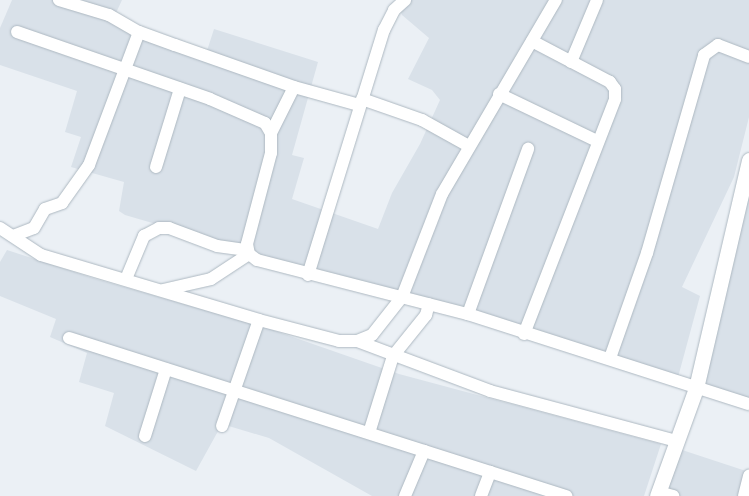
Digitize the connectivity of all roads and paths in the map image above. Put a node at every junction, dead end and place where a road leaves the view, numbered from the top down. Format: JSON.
{"nodes":[{"id":1,"x":59,"y":0,"type":"edge"},
{"id":2,"x":405,"y":0,"type":"edge"},
{"id":3,"x":556,"y":0,"type":"edge"},
{"id":4,"x":597,"y":0,"type":"edge"},
{"id":5,"x":88,"y":4,"type":"edge"},
{"id":6,"x":17,"y":32,"type":"dead end"},
{"id":7,"x":139,"y":32,"type":"junction"},
{"id":8,"x":532,"y":41,"type":"junction"},
{"id":9,"x":749,"y":57,"type":"edge"},
{"id":10,"x":571,"y":62,"type":"junction"},
{"id":11,"x":126,"y":71,"type":"junction"},
{"id":12,"x":294,"y":87,"type":"junction"},
{"id":13,"x":180,"y":89,"type":"junction"},
{"id":14,"x":500,"y":94,"type":"junction"},
{"id":15,"x":360,"y":102,"type":"junction"},
{"id":16,"x":271,"y":134,"type":"junction"},
{"id":17,"x":597,"y":141,"type":"junction"},
{"id":18,"x":469,"y":146,"type":"junction"},
{"id":19,"x":528,"y":149,"type":"dead end"},
{"id":20,"x":749,"y":160,"type":"edge"},
{"id":21,"x":156,"y":167,"type":"dead end"},
{"id":22,"x":747,"y":177,"type":"edge"},
{"id":23,"x":0,"y":228,"type":"edge"},
{"id":24,"x":14,"y":236,"type":"junction"},
{"id":25,"x":248,"y":252,"type":"junction"},
{"id":26,"x":308,"y":275,"type":"junction"},
{"id":27,"x":126,"y":280,"type":"junction"},
{"id":28,"x":162,"y":290,"type":"junction"},
{"id":29,"x":402,"y":297,"type":"junction"},
{"id":30,"x":429,"y":304,"type":"junction"},
{"id":31,"x":468,"y":314,"type":"junction"},
{"id":32,"x":259,"y":320,"type":"junction"},
{"id":33,"x":524,"y":334,"type":"junction"},
{"id":34,"x":69,"y":338,"type":"dead end"},
{"id":35,"x":357,"y":341,"type":"junction"},
{"id":36,"x":393,"y":356,"type":"junction"},
{"id":37,"x":610,"y":358,"type":"junction"},
{"id":38,"x":166,"y":369,"type":"junction"},
{"id":39,"x":696,"y":388,"type":"junction"},
{"id":40,"x":236,"y":390,"type":"junction"},
{"id":41,"x":749,"y":404,"type":"edge"},
{"id":42,"x":222,"y":426,"type":"dead end"},
{"id":43,"x":369,"y":433,"type":"junction"},
{"id":44,"x":145,"y":436,"type":"dead end"},
{"id":45,"x":676,"y":441,"type":"junction"},
{"id":46,"x":424,"y":452,"type":"junction"},
{"id":47,"x":490,"y":472,"type":"junction"},
{"id":48,"x":749,"y":476,"type":"edge"},
{"id":49,"x":657,"y":494,"type":"edge"},
{"id":50,"x":405,"y":496,"type":"edge"},
{"id":51,"x":481,"y":496,"type":"edge"},
{"id":52,"x":566,"y":496,"type":"edge"},
{"id":53,"x":673,"y":496,"type":"edge"},
{"id":54,"x":744,"y":496,"type":"edge"}],
"edges":[{"from":1,"to":5,"type":"street"},
{"from":2,"to":15,"type":"street"},
{"from":3,"to":8,"type":"street"},
{"from":4,"to":10,"type":"street"},
{"from":5,"to":7,"type":"street"},
{"from":6,"to":11,"type":"street"},
{"from":7,"to":11,"type":"street"},
{"from":7,"to":12,"type":"street"},
{"from":8,"to":10,"type":"street"},
{"from":8,"to":14,"type":"street"},
{"from":9,"to":37,"type":"street"},
{"from":10,"to":17,"type":"street"},
{"from":11,"to":13,"type":"street"},
{"from":11,"to":24,"type":"street"},
{"from":12,"to":15,"type":"street"},
{"from":12,"to":16,"type":"street"},
{"from":13,"to":16,"type":"street"},
{"from":13,"to":21,"type":"street"},
{"from":14,"to":17,"type":"street"},
{"from":14,"to":18,"type":"street"},
{"from":15,"to":18,"type":"street"},
{"from":15,"to":26,"type":"street"},
{"from":16,"to":25,"type":"street"},
{"from":17,"to":33,"type":"street"},
{"from":18,"to":29,"type":"street"},
{"from":19,"to":31,"type":"street"},
{"from":20,"to":22,"type":"street"},
{"from":22,"to":39,"type":"street"},
{"from":23,"to":24,"type":"street"},
{"from":24,"to":27,"type":"street"},
{"from":25,"to":26,"type":"street"},
{"from":25,"to":27,"type":"street"},
{"from":25,"to":28,"type":"street"},
{"from":26,"to":29,"type":"street"},
{"from":27,"to":28,"type":"street"},
{"from":28,"to":32,"type":"street"},
{"from":29,"to":30,"type":"street"},
{"from":29,"to":35,"type":"street"},
{"from":30,"to":31,"type":"street"},
{"from":30,"to":36,"type":"street"},
{"from":31,"to":33,"type":"street"},
{"from":32,"to":35,"type":"street"},
{"from":32,"to":40,"type":"street"},
{"from":33,"to":37,"type":"street"},
{"from":34,"to":38,"type":"street"},
{"from":35,"to":36,"type":"street"},
{"from":36,"to":43,"type":"street"},
{"from":36,"to":45,"type":"street"},
{"from":37,"to":39,"type":"street"},
{"from":38,"to":40,"type":"street"},
{"from":38,"to":44,"type":"street"},
{"from":39,"to":41,"type":"street"},
{"from":39,"to":45,"type":"street"},
{"from":40,"to":42,"type":"street"},
{"from":40,"to":43,"type":"street"},
{"from":43,"to":46,"type":"street"},
{"from":45,"to":49,"type":"street"},
{"from":46,"to":47,"type":"street"},
{"from":46,"to":50,"type":"street"},
{"from":47,"to":51,"type":"street"},
{"from":47,"to":52,"type":"street"},
{"from":48,"to":54,"type":"street"},
{"from":49,"to":53,"type":"street"}]}
